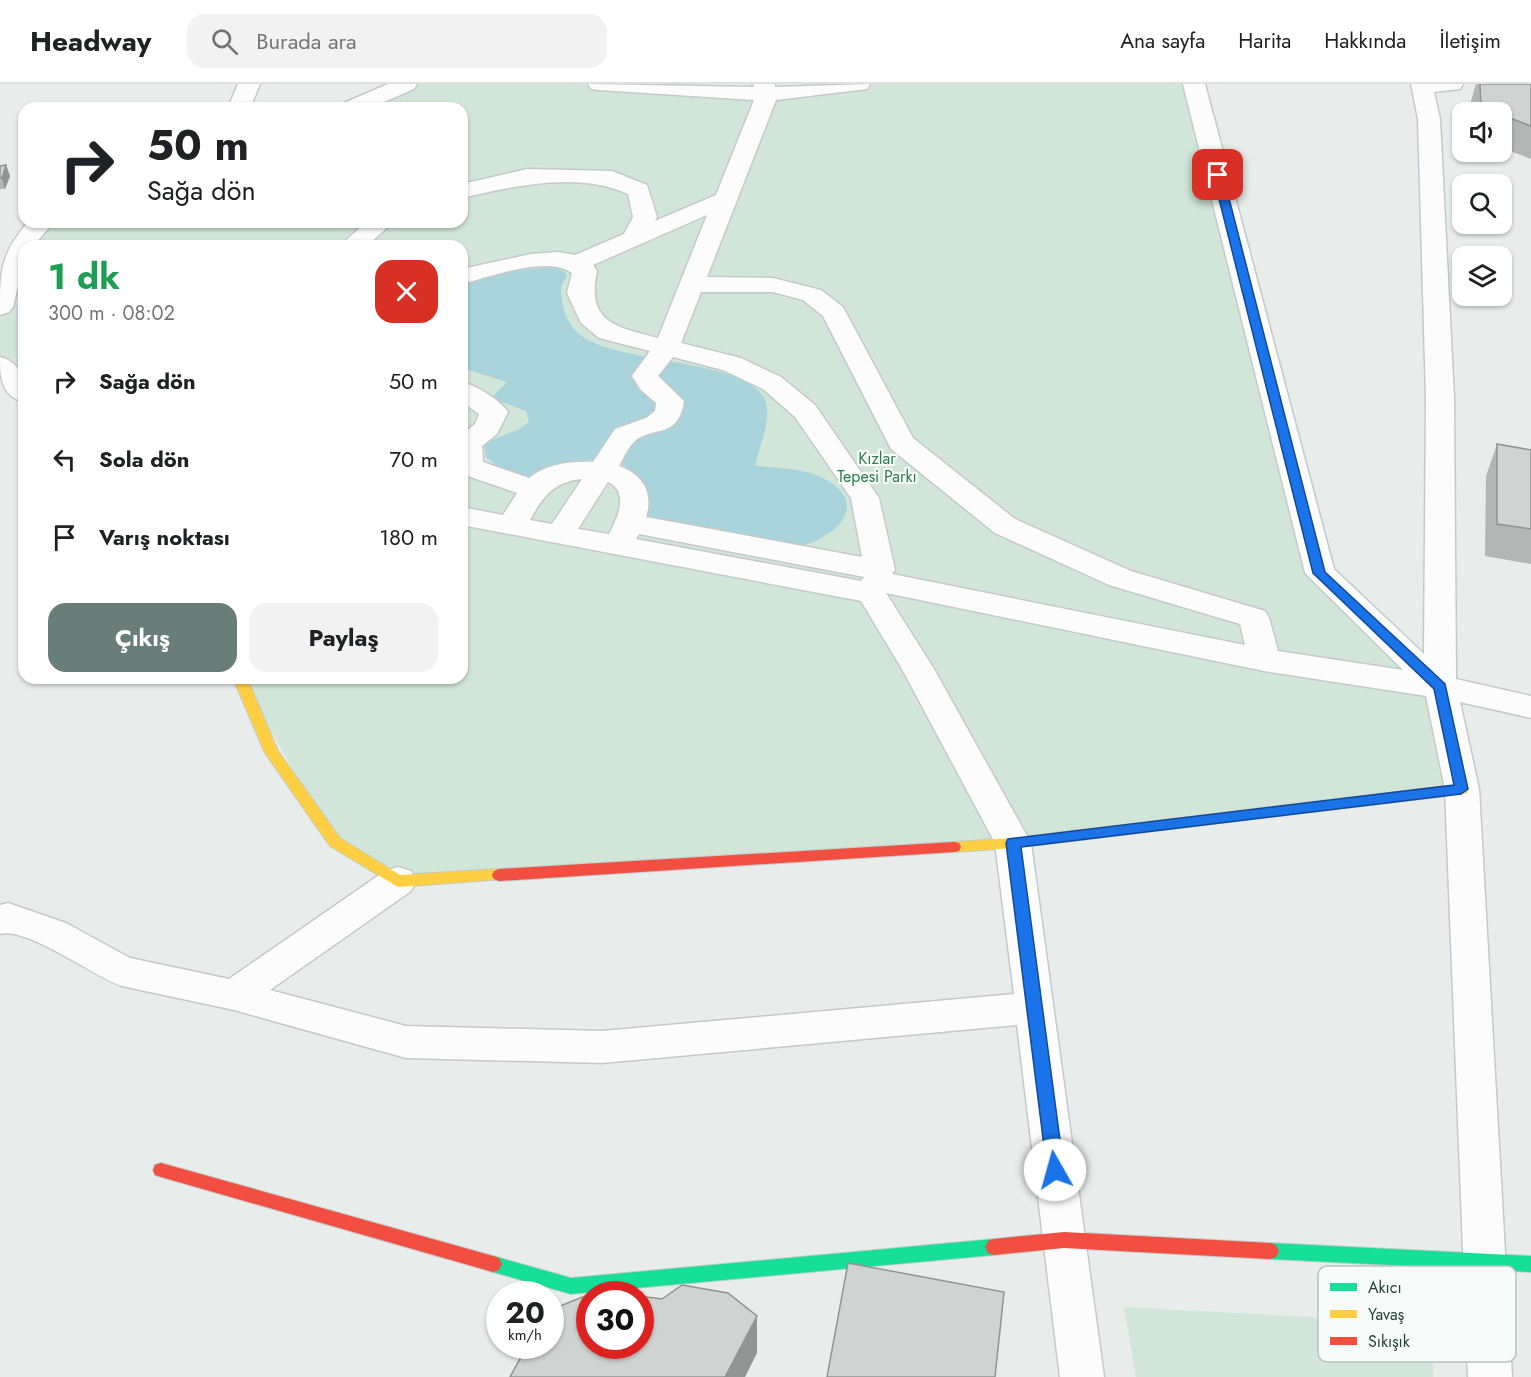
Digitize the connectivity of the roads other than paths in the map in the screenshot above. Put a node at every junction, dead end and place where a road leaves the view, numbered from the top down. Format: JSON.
{"nodes":[{"id":1,"x":249,"y":84,"type":"edge"},
{"id":2,"x":406,"y":84,"type":"edge"},
{"id":3,"x":599,"y":84,"type":"edge"},
{"id":4,"x":860,"y":84,"type":"edge"},
{"id":5,"x":1194,"y":84,"type":"edge"},
{"id":6,"x":1452,"y":84,"type":"edge"},
{"id":7,"x":1422,"y":85,"type":"edge"},
{"id":8,"x":765,"y":89,"type":"edge"},
{"id":9,"x":242,"y":102,"type":"edge"},
{"id":10,"x":366,"y":102,"type":"edge"},
{"id":11,"x":468,"y":190,"type":"edge"},
{"id":12,"x":725,"y":199,"type":"junction"},
{"id":13,"x":36,"y":228,"type":"edge"},
{"id":14,"x":374,"y":228,"type":"edge"},
{"id":15,"x":634,"y":238,"type":"junction"},
{"id":16,"x":23,"y":240,"type":"edge"},
{"id":17,"x":359,"y":240,"type":"edge"},
{"id":18,"x":18,"y":248,"type":"edge"},
{"id":19,"x":575,"y":264,"type":"junction"},
{"id":20,"x":468,"y":275,"type":"edge"},
{"id":21,"x":691,"y":284,"type":"junction"},
{"id":22,"x":0,"y":307,"type":"edge"},
{"id":23,"x":667,"y":347,"type":"junction"},
{"id":24,"x":0,"y":365,"type":"edge"},
{"id":25,"x":18,"y":387,"type":"edge"},
{"id":26,"x":468,"y":394,"type":"edge"},
{"id":27,"x":468,"y":449,"type":"edge"},
{"id":28,"x":468,"y":464,"type":"edge"},
{"id":29,"x":601,"y":471,"type":"junction"},
{"id":30,"x":534,"y":489,"type":"junction"},
{"id":31,"x":468,"y":517,"type":"edge"},
{"id":32,"x":512,"y":525,"type":"junction"},
{"id":33,"x":560,"y":534,"type":"junction"},
{"id":34,"x":624,"y":534,"type":"junction"},
{"id":35,"x":875,"y":581,"type":"junction"},
{"id":36,"x":1264,"y":660,"type":"junction"},
{"id":37,"x":243,"y":684,"type":"edge"},
{"id":38,"x":1440,"y":687,"type":"junction"},
{"id":39,"x":1531,"y":707,"type":"edge"},
{"id":40,"x":1461,"y":789,"type":"junction"},
{"id":41,"x":1013,"y":843,"type":"junction"},
{"id":42,"x":398,"y":881,"type":"junction"},
{"id":43,"x":0,"y":920,"type":"edge"},
{"id":44,"x":234,"y":995,"type":"junction"},
{"id":45,"x":1035,"y":1008,"type":"junction"},
{"id":46,"x":161,"y":1170,"type":"dead end"},
{"id":47,"x":1064,"y":1240,"type":"junction"},
{"id":48,"x":1483,"y":1262,"type":"junction"},
{"id":49,"x":1531,"y":1264,"type":"edge"},
{"id":50,"x":1483,"y":1266,"type":"edge"},
{"id":51,"x":1489,"y":1362,"type":"edge"},
{"id":52,"x":1082,"y":1377,"type":"edge"},
{"id":53,"x":1490,"y":1377,"type":"edge"}],
"edges":[{"from":1,"to":9,"type":"street"},
{"from":2,"to":10,"type":"street"},
{"from":3,"to":8,"type":"street"},
{"from":4,"to":8,"type":"street"},
{"from":5,"to":38,"type":"street"},
{"from":6,"to":7,"type":"street"},
{"from":7,"to":38,"type":"street"},
{"from":8,"to":12,"type":"street"},
{"from":11,"to":15,"type":"street"},
{"from":12,"to":15,"type":"street"},
{"from":12,"to":21,"type":"street"},
{"from":13,"to":16,"type":"street"},
{"from":14,"to":17,"type":"street"},
{"from":15,"to":19,"type":"street"},
{"from":18,"to":22,"type":"street"},
{"from":19,"to":20,"type":"street"},
{"from":19,"to":23,"type":"street"},
{"from":21,"to":23,"type":"street"},
{"from":21,"to":36,"type":"street"},
{"from":23,"to":29,"type":"street"},
{"from":23,"to":35,"type":"street"},
{"from":24,"to":25,"type":"street"},
{"from":26,"to":27,"type":"street"},
{"from":28,"to":30,"type":"street"},
{"from":29,"to":30,"type":"street"},
{"from":29,"to":33,"type":"street"},
{"from":29,"to":34,"type":"street"},
{"from":30,"to":32,"type":"street"},
{"from":31,"to":32,"type":"street"},
{"from":32,"to":33,"type":"street"},
{"from":33,"to":34,"type":"street"},
{"from":34,"to":35,"type":"street"},
{"from":35,"to":36,"type":"street"},
{"from":35,"to":41,"type":"street"},
{"from":36,"to":38,"type":"street"},
{"from":37,"to":42,"type":"street"},
{"from":38,"to":39,"type":"street"},
{"from":38,"to":40,"type":"street"},
{"from":40,"to":41,"type":"street"},
{"from":40,"to":48,"type":"street"},
{"from":41,"to":42,"type":"street"},
{"from":41,"to":45,"type":"street"},
{"from":42,"to":44,"type":"street"},
{"from":43,"to":44,"type":"street"},
{"from":44,"to":45,"type":"street"},
{"from":45,"to":47,"type":"street"},
{"from":46,"to":47,"type":"street"},
{"from":47,"to":48,"type":"street"},
{"from":47,"to":52,"type":"street"},
{"from":48,"to":49,"type":"street"},
{"from":48,"to":50,"type":"street"},
{"from":51,"to":53,"type":"street"}]}
